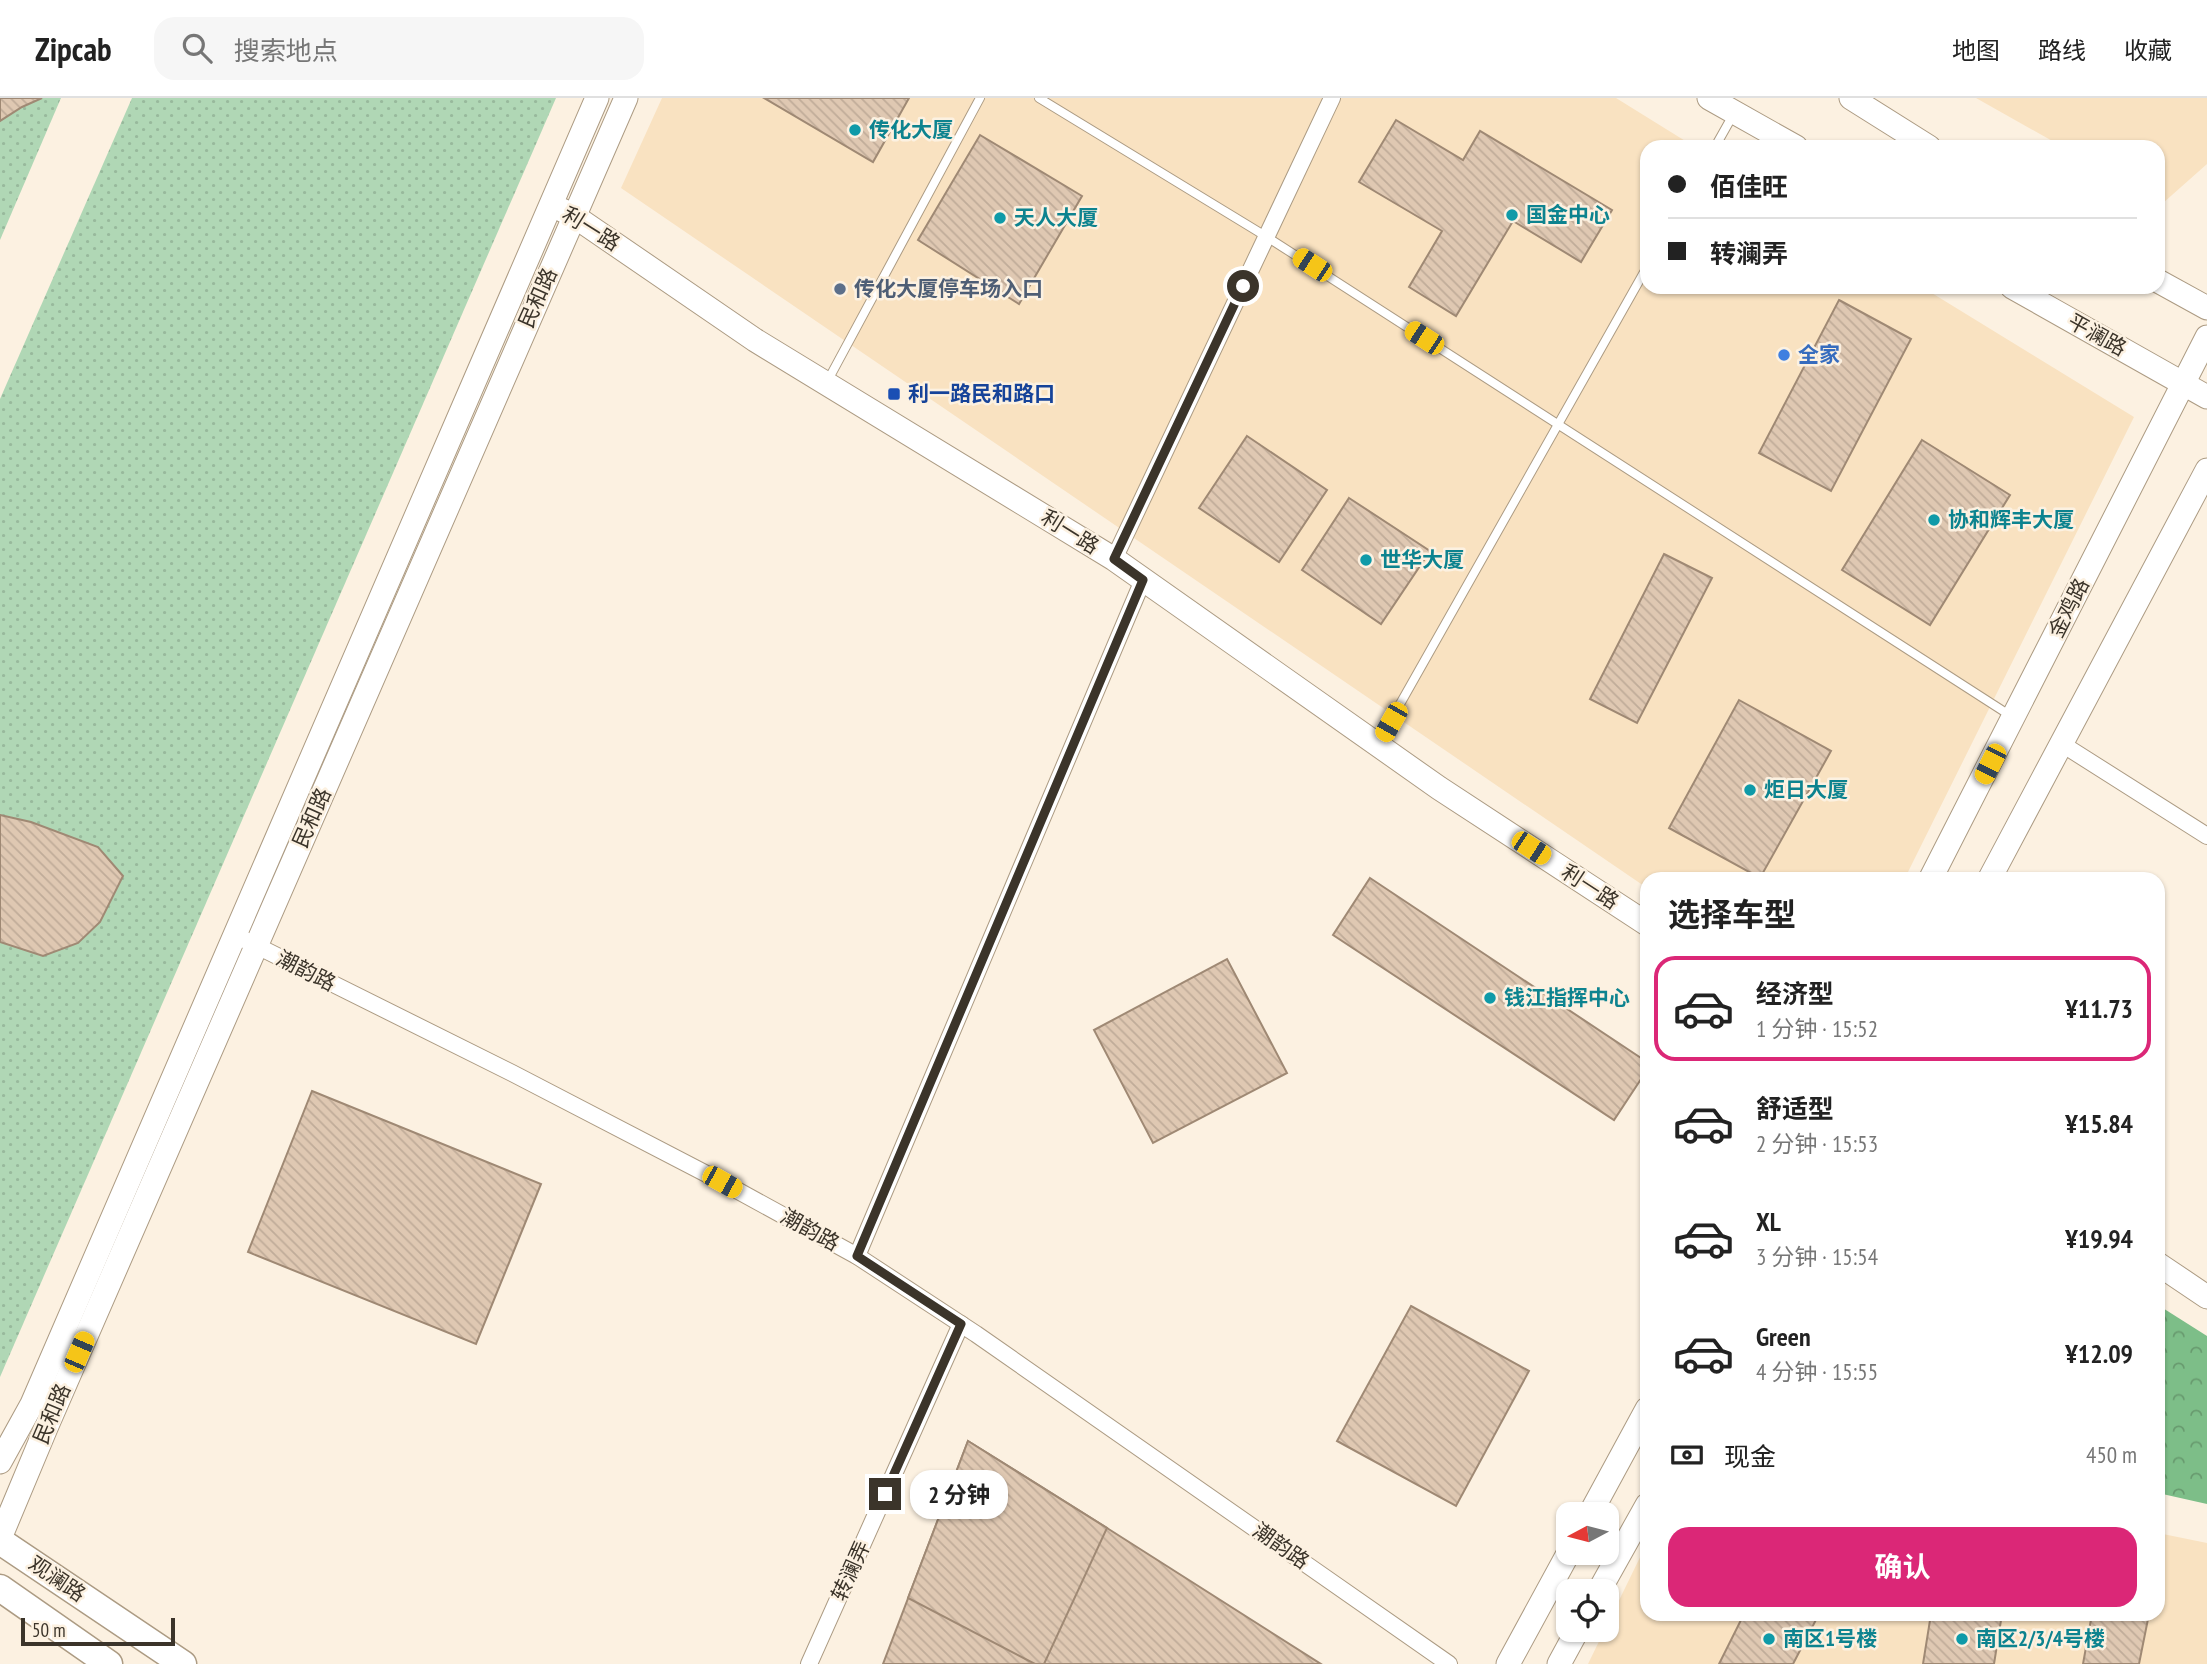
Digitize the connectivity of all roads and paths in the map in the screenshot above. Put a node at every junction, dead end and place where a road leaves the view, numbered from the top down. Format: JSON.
{"nodes":[{"id":1,"x":597,"y":98,"type":"edge"},
{"id":2,"x":626,"y":98,"type":"edge"},
{"id":3,"x":980,"y":98,"type":"edge"},
{"id":4,"x":1039,"y":98,"type":"edge"},
{"id":5,"x":1332,"y":98,"type":"edge"},
{"id":6,"x":1709,"y":98,"type":"edge"},
{"id":7,"x":1851,"y":98,"type":"edge"},
{"id":8,"x":1734,"y":112,"type":"junction"},
{"id":9,"x":1719,"y":140,"type":"edge"},
{"id":10,"x":1784,"y":140,"type":"edge"},
{"id":11,"x":1918,"y":140,"type":"edge"},
{"id":12,"x":551,"y":206,"type":"junction"},
{"id":13,"x":574,"y":216,"type":"junction"},
{"id":14,"x":1267,"y":237,"type":"junction"},
{"id":15,"x":1640,"y":279,"type":"edge"},
{"id":16,"x":2165,"y":285,"type":"edge"},
{"id":17,"x":2024,"y":294,"type":"edge"},
{"id":18,"x":2207,"y":308,"type":"edge"},
{"id":19,"x":2207,"y":337,"type":"edge"},
{"id":20,"x":827,"y":382,"type":"junction"},
{"id":21,"x":2183,"y":383,"type":"junction"},
{"id":22,"x":2207,"y":397,"type":"edge"},
{"id":23,"x":1558,"y":424,"type":"junction"},
{"id":24,"x":2207,"y":470,"type":"edge"},
{"id":25,"x":1114,"y":559,"type":"junction"},
{"id":26,"x":1143,"y":580,"type":"junction"},
{"id":27,"x":2014,"y":718,"type":"junction"},
{"id":28,"x":2062,"y":744,"type":"junction"},
{"id":29,"x":1378,"y":745,"type":"junction"},
{"id":30,"x":2207,"y":836,"type":"edge"},
{"id":31,"x":1934,"y":872,"type":"edge"},
{"id":32,"x":1993,"y":872,"type":"edge"},
{"id":33,"x":1640,"y":919,"type":"edge"},
{"id":34,"x":235,"y":935,"type":"junction"},
{"id":35,"x":256,"y":946,"type":"junction"},
{"id":36,"x":857,"y":1256,"type":"junction"},
{"id":37,"x":2165,"y":1269,"type":"edge"},
{"id":38,"x":2207,"y":1297,"type":"edge"},
{"id":39,"x":961,"y":1324,"type":"junction"},
{"id":40,"x":1640,"y":1422,"type":"edge"},
{"id":41,"x":0,"y":1462,"type":"edge"},
{"id":42,"x":1597,"y":1502,"type":"edge"},
{"id":43,"x":1640,"y":1518,"type":"edge"},
{"id":44,"x":0,"y":1540,"type":"edge"},
{"id":45,"x":1562,"y":1565,"type":"edge"},
{"id":46,"x":1606,"y":1579,"type":"edge"},
{"id":47,"x":0,"y":1588,"type":"edge"},
{"id":48,"x":1571,"y":1642,"type":"edge"},
{"id":49,"x":109,"y":1664,"type":"edge"},
{"id":50,"x":183,"y":1664,"type":"edge"},
{"id":51,"x":809,"y":1664,"type":"edge"},
{"id":52,"x":1449,"y":1664,"type":"edge"},
{"id":53,"x":1508,"y":1664,"type":"edge"},
{"id":54,"x":1559,"y":1664,"type":"edge"}],
"edges":[{"from":1,"to":12,"type":"main road","name":"民和路"},
{"from":2,"to":13,"type":"main road","name":"民和路"},
{"from":3,"to":20,"type":"lane"},
{"from":4,"to":14,"type":"lane"},
{"from":5,"to":14,"type":"street"},
{"from":6,"to":8,"type":"main road"},
{"from":7,"to":11,"type":"main road"},
{"from":8,"to":9,"type":"lane"},
{"from":8,"to":10,"type":"main road"},
{"from":12,"to":13,"type":"main road","name":"利一路"},
{"from":12,"to":34,"type":"main road","name":"民和路"},
{"from":13,"to":20,"type":"main road","name":"利一路"},
{"from":13,"to":35,"type":"main road","name":"民和路"},
{"from":14,"to":23,"type":"lane"},
{"from":14,"to":25,"type":"street"},
{"from":15,"to":23,"type":"lane"},
{"from":16,"to":18,"type":"main road"},
{"from":17,"to":21,"type":"main road","name":"平澜路"},
{"from":19,"to":21,"type":"main road","name":"金鸡路"},
{"from":20,"to":25,"type":"main road","name":"利一路"},
{"from":21,"to":22,"type":"main road","name":"平澜路"},
{"from":21,"to":27,"type":"main road","name":"金鸡路"},
{"from":23,"to":27,"type":"lane"},
{"from":23,"to":29,"type":"lane"},
{"from":24,"to":28,"type":"main road"},
{"from":25,"to":26,"type":"main road","name":"利一路"},
{"from":26,"to":29,"type":"main road","name":"利一路"},
{"from":26,"to":36,"type":"street"},
{"from":27,"to":31,"type":"main road","name":"金鸡路"},
{"from":28,"to":30,"type":"street"},
{"from":28,"to":32,"type":"main road"},
{"from":29,"to":33,"type":"main road","name":"利一路"},
{"from":34,"to":35,"type":"street","name":"潮韵路"},
{"from":34,"to":41,"type":"main road","name":"民和路"},
{"from":35,"to":36,"type":"street","name":"潮韵路"},
{"from":35,"to":44,"type":"main road","name":"民和路"},
{"from":36,"to":39,"type":"street","name":"潮韵路"},
{"from":37,"to":38,"type":"main road"},
{"from":39,"to":51,"type":"street","name":"转澜弄"},
{"from":39,"to":52,"type":"street","name":"潮韵路"},
{"from":40,"to":42,"type":"main road"},
{"from":43,"to":46,"type":"main road"},
{"from":44,"to":50,"type":"main road","name":"观澜路"},
{"from":45,"to":53,"type":"main road"},
{"from":47,"to":49,"type":"main road","name":"观澜路"},
{"from":48,"to":54,"type":"main road"}]}
